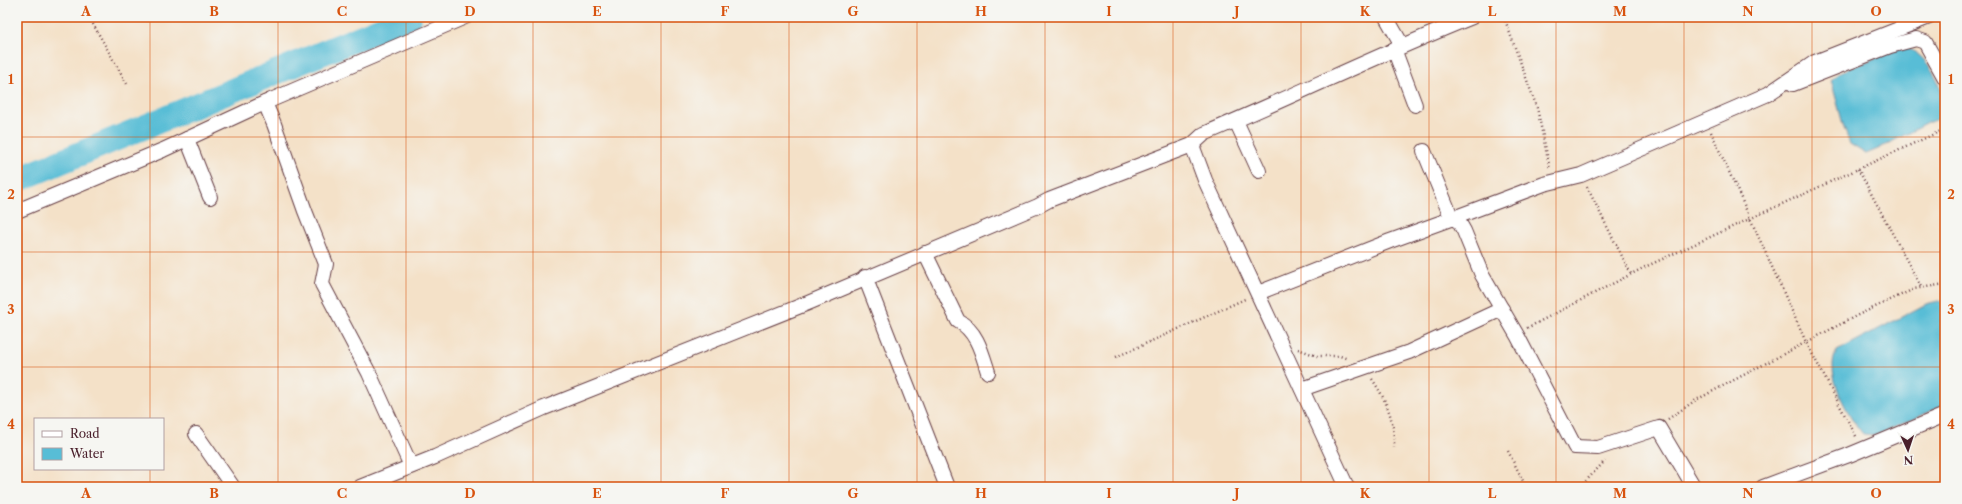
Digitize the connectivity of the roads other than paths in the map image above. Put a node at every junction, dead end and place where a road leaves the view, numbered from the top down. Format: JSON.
{"nodes":[{"id":1,"x":465,"y":17,"type":"edge"},
{"id":2,"x":1386,"y":17,"type":"edge"},
{"id":3,"x":1472,"y":17,"type":"edge"},
{"id":4,"x":1929,"y":17,"type":"edge"},
{"id":5,"x":1398,"y":47,"type":"junction"},
{"id":6,"x":1945,"y":78,"type":"edge"},
{"id":7,"x":1768,"y":94,"type":"junction"},
{"id":8,"x":265,"y":103,"type":"junction"},
{"id":9,"x":1415,"y":105,"type":"dead end"},
{"id":10,"x":1236,"y":121,"type":"junction"},
{"id":11,"x":187,"y":138,"type":"junction"},
{"id":12,"x":1192,"y":145,"type":"junction"},
{"id":13,"x":1424,"y":151,"type":"dead end"},
{"id":14,"x":1259,"y":171,"type":"dead end"},
{"id":15,"x":210,"y":197,"type":"dead end"},
{"id":16,"x":17,"y":211,"type":"edge"},
{"id":17,"x":1454,"y":218,"type":"junction"},
{"id":18,"x":925,"y":253,"type":"junction"},
{"id":19,"x":866,"y":277,"type":"junction"},
{"id":20,"x":1258,"y":293,"type":"junction"},
{"id":21,"x":1502,"y":310,"type":"junction"},
{"id":22,"x":988,"y":372,"type":"dead end"},
{"id":23,"x":1302,"y":389,"type":"junction"},
{"id":24,"x":1945,"y":415,"type":"edge"},
{"id":25,"x":196,"y":434,"type":"dead end"},
{"id":26,"x":411,"y":466,"type":"junction"},
{"id":27,"x":233,"y":487,"type":"edge"},
{"id":28,"x":360,"y":487,"type":"edge"},
{"id":29,"x":947,"y":487,"type":"edge"},
{"id":30,"x":1347,"y":487,"type":"edge"},
{"id":31,"x":1694,"y":487,"type":"edge"},
{"id":32,"x":1763,"y":487,"type":"edge"}],
"edges":[{"from":1,"to":8,"type":"street"},
{"from":2,"to":5,"type":"street"},
{"from":3,"to":5,"type":"street"},
{"from":4,"to":7,"type":"street"},
{"from":5,"to":9,"type":"street"},
{"from":5,"to":10,"type":"street"},
{"from":6,"to":7,"type":"street"},
{"from":7,"to":17,"type":"street"},
{"from":8,"to":11,"type":"street"},
{"from":8,"to":26,"type":"street"},
{"from":10,"to":12,"type":"street"},
{"from":10,"to":14,"type":"street"},
{"from":11,"to":15,"type":"street"},
{"from":11,"to":16,"type":"street"},
{"from":12,"to":18,"type":"street"},
{"from":12,"to":20,"type":"street"},
{"from":13,"to":17,"type":"street"},
{"from":17,"to":20,"type":"street"},
{"from":17,"to":21,"type":"street"},
{"from":18,"to":19,"type":"street"},
{"from":18,"to":22,"type":"street"},
{"from":19,"to":26,"type":"street"},
{"from":19,"to":29,"type":"street"},
{"from":20,"to":23,"type":"street"},
{"from":21,"to":23,"type":"street"},
{"from":21,"to":31,"type":"street"},
{"from":23,"to":30,"type":"street"},
{"from":24,"to":32,"type":"street"},
{"from":25,"to":27,"type":"street"},
{"from":26,"to":28,"type":"street"}]}
